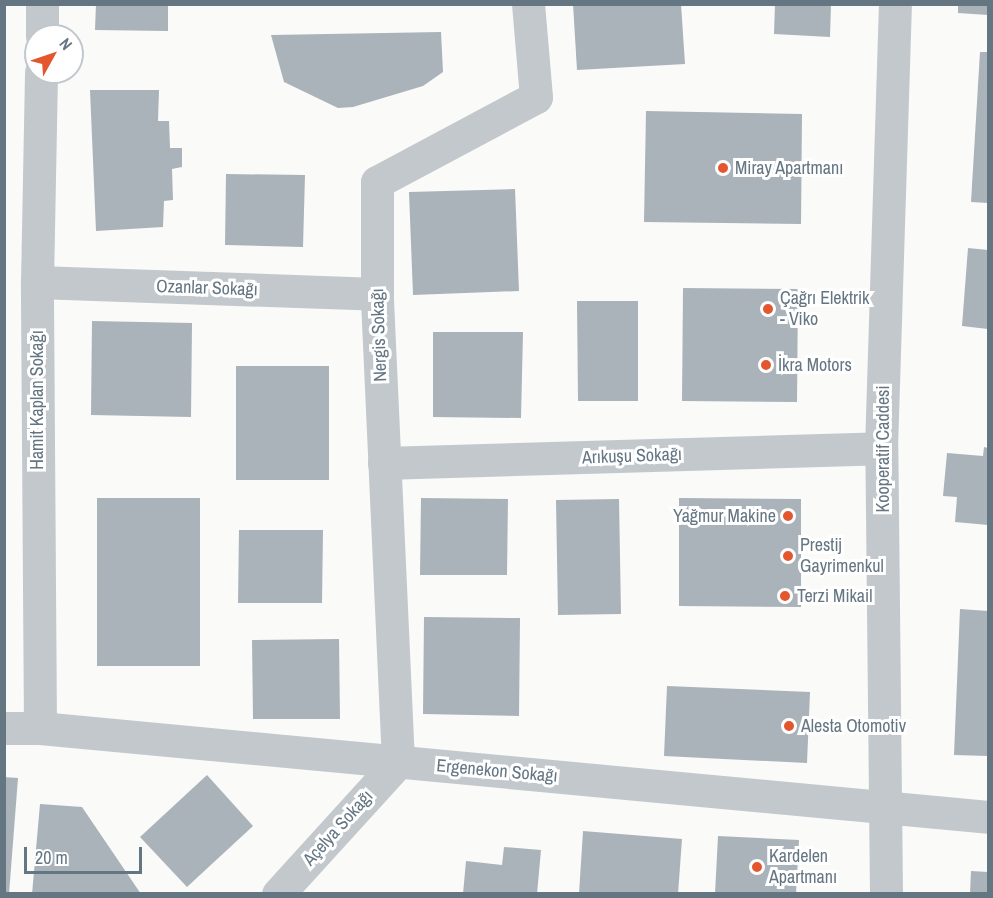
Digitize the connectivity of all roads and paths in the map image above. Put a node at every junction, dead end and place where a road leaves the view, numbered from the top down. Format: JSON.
{"nodes":[{"id":1,"x":42,"y":4,"type":"edge"},
{"id":2,"x":528,"y":4,"type":"edge"},
{"id":3,"x":895,"y":4,"type":"edge"},
{"id":4,"x":42,"y":24,"type":"edge"},
{"id":5,"x":41,"y":84,"type":"edge"},
{"id":6,"x":37,"y":282,"type":"junction"},
{"id":7,"x":377,"y":294,"type":"junction"},
{"id":8,"x":881,"y":448,"type":"junction"},
{"id":9,"x":384,"y":463,"type":"junction"},
{"id":10,"x":4,"y":728,"type":"edge"},
{"id":11,"x":40,"y":728,"type":"junction"},
{"id":12,"x":398,"y":762,"type":"junction"},
{"id":13,"x":886,"y":807,"type":"junction"},
{"id":14,"x":988,"y":817,"type":"edge"},
{"id":15,"x":278,"y":894,"type":"edge"},
{"id":16,"x":886,"y":894,"type":"edge"}],
"edges":[{"from":1,"to":4,"type":"street"},
{"from":2,"to":7,"type":"street","name":"Nergis Sokağı"},
{"from":3,"to":8,"type":"street","name":"Kooperatif Caddesi"},
{"from":5,"to":6,"type":"street","name":"Hamit Kaplan Sokağı"},
{"from":6,"to":7,"type":"street","name":"Ozanlar Sokağı"},
{"from":6,"to":11,"type":"street","name":"Hamit Kaplan Sokağı"},
{"from":7,"to":9,"type":"street","name":"Nergis Sokağı"},
{"from":8,"to":9,"type":"street","name":"Arıkuşu Sokağı"},
{"from":8,"to":13,"type":"street","name":"Kooperatif Caddesi"},
{"from":9,"to":12,"type":"street","name":"Nergis Sokağı"},
{"from":10,"to":11,"type":"street","name":"Ergenekon Sokağı"},
{"from":11,"to":12,"type":"street","name":"Ergenekon Sokağı"},
{"from":12,"to":13,"type":"street","name":"Ergenekon Sokağı"},
{"from":12,"to":15,"type":"street","name":"Açelya Sokağı"},
{"from":13,"to":14,"type":"street","name":"Ergenekon Sokağı"},
{"from":13,"to":16,"type":"street","name":"Kooperatif Caddesi"}]}
